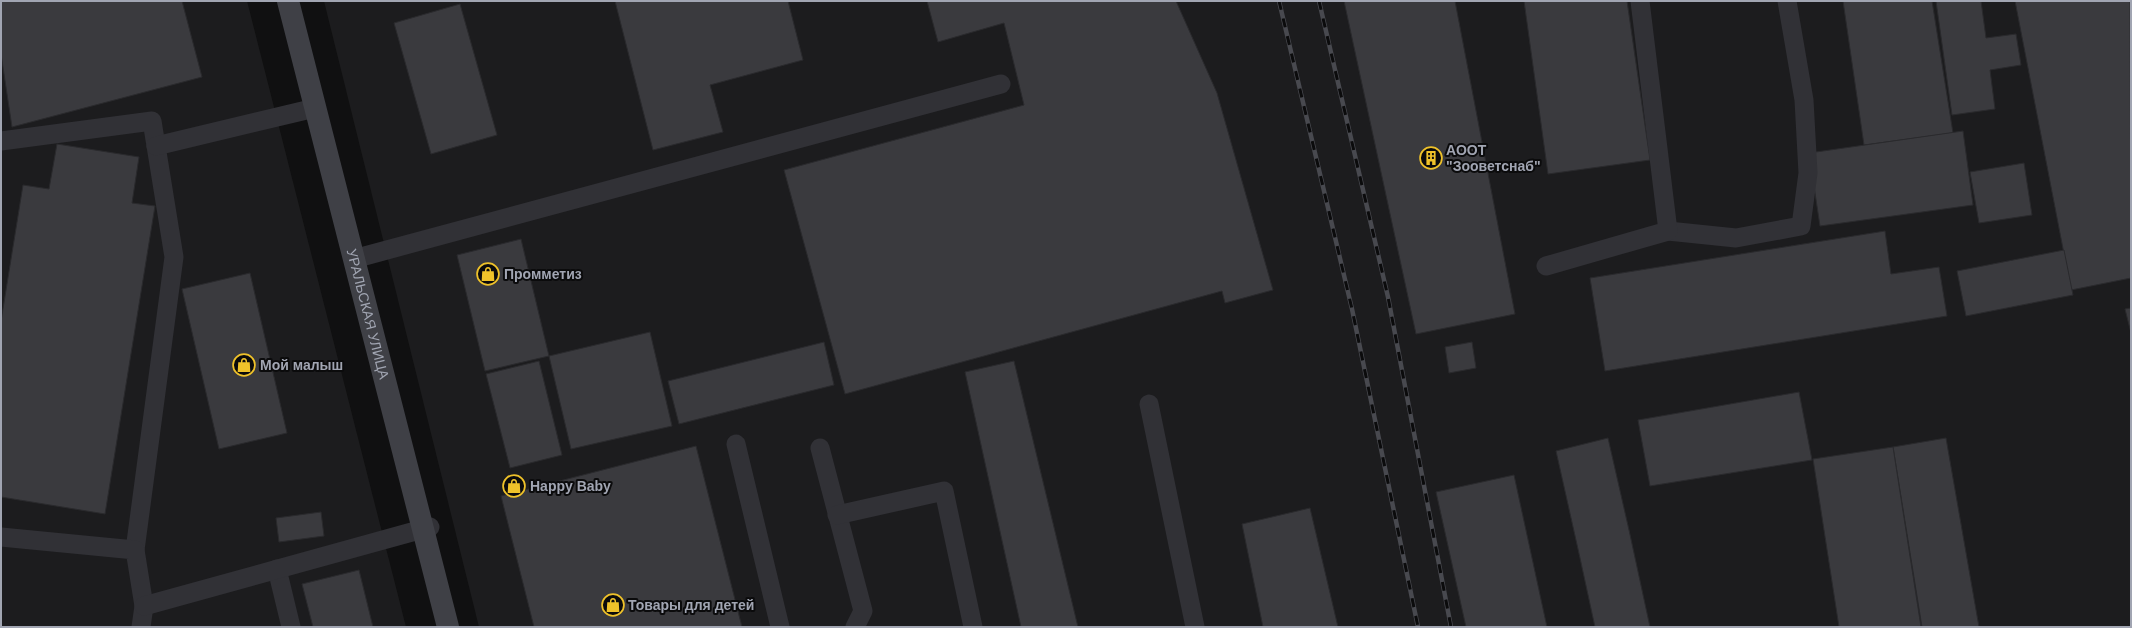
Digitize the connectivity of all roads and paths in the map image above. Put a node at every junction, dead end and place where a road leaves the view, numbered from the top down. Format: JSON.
{"nodes":[{"id":1,"x":288,"y":1,"type":"edge"},
{"id":2,"x":296,"y":1,"type":"edge"},
{"id":3,"x":1640,"y":1,"type":"edge"},
{"id":4,"x":1788,"y":1,"type":"edge"},
{"id":5,"x":1001,"y":84,"type":"dead end"},
{"id":6,"x":315,"y":108,"type":"junction"},
{"id":7,"x":1,"y":141,"type":"edge"},
{"id":8,"x":156,"y":146,"type":"junction"},
{"id":9,"x":1668,"y":231,"type":"junction"},
{"id":10,"x":361,"y":257,"type":"junction"},
{"id":11,"x":1546,"y":266,"type":"dead end"},
{"id":12,"x":1149,"y":404,"type":"dead end"},
{"id":13,"x":736,"y":444,"type":"dead end"},
{"id":14,"x":820,"y":448,"type":"dead end"},
{"id":15,"x":837,"y":516,"type":"junction"},
{"id":16,"x":426,"y":528,"type":"junction"},
{"id":17,"x":1,"y":537,"type":"edge"},
{"id":18,"x":135,"y":550,"type":"junction"},
{"id":19,"x":277,"y":569,"type":"junction"},
{"id":20,"x":144,"y":606,"type":"junction"},
{"id":21,"x":141,"y":627,"type":"edge"},
{"id":22,"x":291,"y":627,"type":"edge"},
{"id":23,"x":448,"y":627,"type":"edge"},
{"id":24,"x":455,"y":627,"type":"edge"},
{"id":25,"x":780,"y":627,"type":"edge"},
{"id":26,"x":855,"y":627,"type":"edge"},
{"id":27,"x":973,"y":627,"type":"edge"},
{"id":28,"x":1195,"y":627,"type":"edge"}],
"edges":[{"from":1,"to":6,"type":"main road","name":"УРАЛЬСКАЯ УЛИЦА"},
{"from":2,"to":10,"type":"main road","name":"УРАЛЬСКАЯ УЛИЦА"},
{"from":3,"to":9,"type":"lane"},
{"from":4,"to":9,"type":"lane"},
{"from":5,"to":10,"type":"lane"},
{"from":6,"to":8,"type":"lane"},
{"from":6,"to":16,"type":"main road","name":"УРАЛЬСКАЯ УЛИЦА"},
{"from":7,"to":8,"type":"lane"},
{"from":8,"to":18,"type":"lane"},
{"from":9,"to":11,"type":"lane"},
{"from":10,"to":16,"type":"main road","name":"УРАЛЬСКАЯ УЛИЦА"},
{"from":12,"to":28,"type":"lane"},
{"from":13,"to":25,"type":"lane"},
{"from":14,"to":15,"type":"lane"},
{"from":15,"to":26,"type":"lane"},
{"from":15,"to":27,"type":"lane"},
{"from":16,"to":19,"type":"lane"},
{"from":16,"to":23,"type":"main road","name":"УРАЛЬСКАЯ УЛИЦА"},
{"from":16,"to":24,"type":"main road","name":"УРАЛЬСКАЯ УЛИЦА"},
{"from":17,"to":18,"type":"lane"},
{"from":18,"to":20,"type":"lane"},
{"from":19,"to":20,"type":"lane"},
{"from":19,"to":22,"type":"lane"},
{"from":20,"to":21,"type":"lane"}]}
